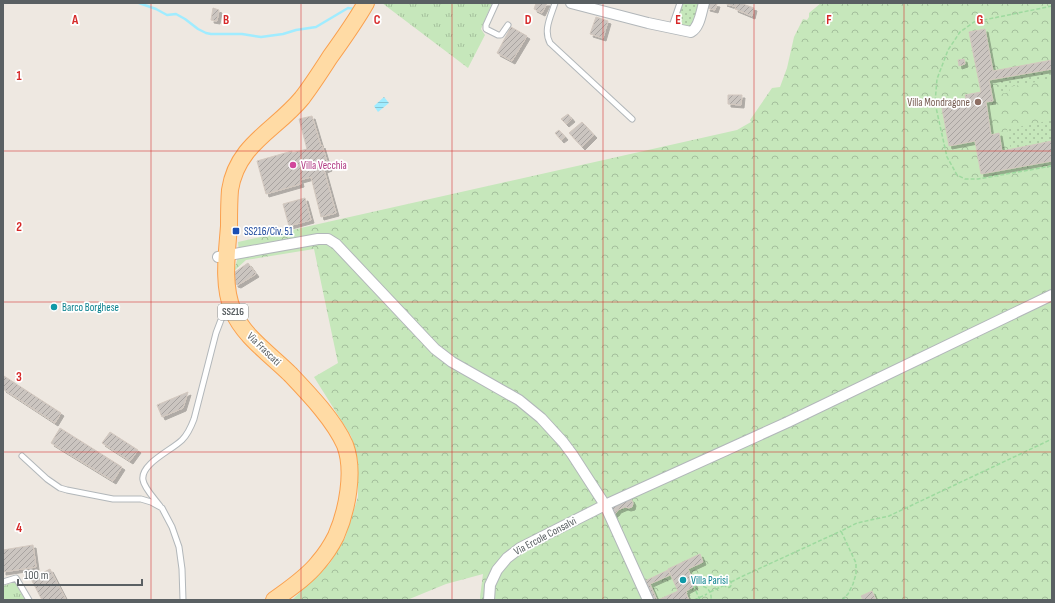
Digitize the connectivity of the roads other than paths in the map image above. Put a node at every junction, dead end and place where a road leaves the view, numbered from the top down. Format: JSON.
{"nodes":[{"id":1,"x":366,"y":3,"type":"edge"},
{"id":2,"x":496,"y":3,"type":"edge"},
{"id":3,"x":555,"y":3,"type":"edge"},
{"id":4,"x":571,"y":3,"type":"edge"},
{"id":5,"x":680,"y":3,"type":"edge"},
{"id":6,"x":704,"y":3,"type":"edge"},
{"id":7,"x":508,"y":25,"type":"dead end"},
{"id":8,"x":671,"y":29,"type":"junction"},
{"id":9,"x":632,"y":119,"type":"dead end"},
{"id":10,"x":223,"y":256,"type":"junction"},
{"id":11,"x":1052,"y":295,"type":"edge"},
{"id":12,"x":229,"y":299,"type":"junction"},
{"id":13,"x":22,"y":456,"type":"dead end"},
{"id":14,"x":605,"y":504,"type":"junction"},
{"id":15,"x":162,"y":508,"type":"junction"},
{"id":16,"x":3,"y":582,"type":"edge"},
{"id":17,"x":29,"y":600,"type":"edge"},
{"id":18,"x":183,"y":600,"type":"edge"},
{"id":19,"x":274,"y":600,"type":"edge"},
{"id":20,"x":489,"y":600,"type":"edge"},
{"id":21,"x":648,"y":600,"type":"edge"}],
"edges":[{"from":1,"to":10,"type":"main road","name":"Via Frascati","number":"SS216"},
{"from":2,"to":7,"type":"lane"},
{"from":3,"to":9,"type":"lane"},
{"from":4,"to":8,"type":"street"},
{"from":5,"to":8,"type":"lane"},
{"from":6,"to":8,"type":"street"},
{"from":10,"to":12,"type":"main road","name":"Via Frascati","number":"SS216"},
{"from":10,"to":14,"type":"street"},
{"from":11,"to":14,"type":"street","name":"Via Ercole Consalvi"},
{"from":12,"to":15,"type":"lane"},
{"from":12,"to":19,"type":"main road","name":"Via Frascati","number":"SS216"},
{"from":13,"to":15,"type":"lane"},
{"from":14,"to":20,"type":"street","name":"Via Ercole Consalvi"},
{"from":14,"to":21,"type":"street"},
{"from":15,"to":18,"type":"lane"},
{"from":16,"to":17,"type":"lane"}]}
